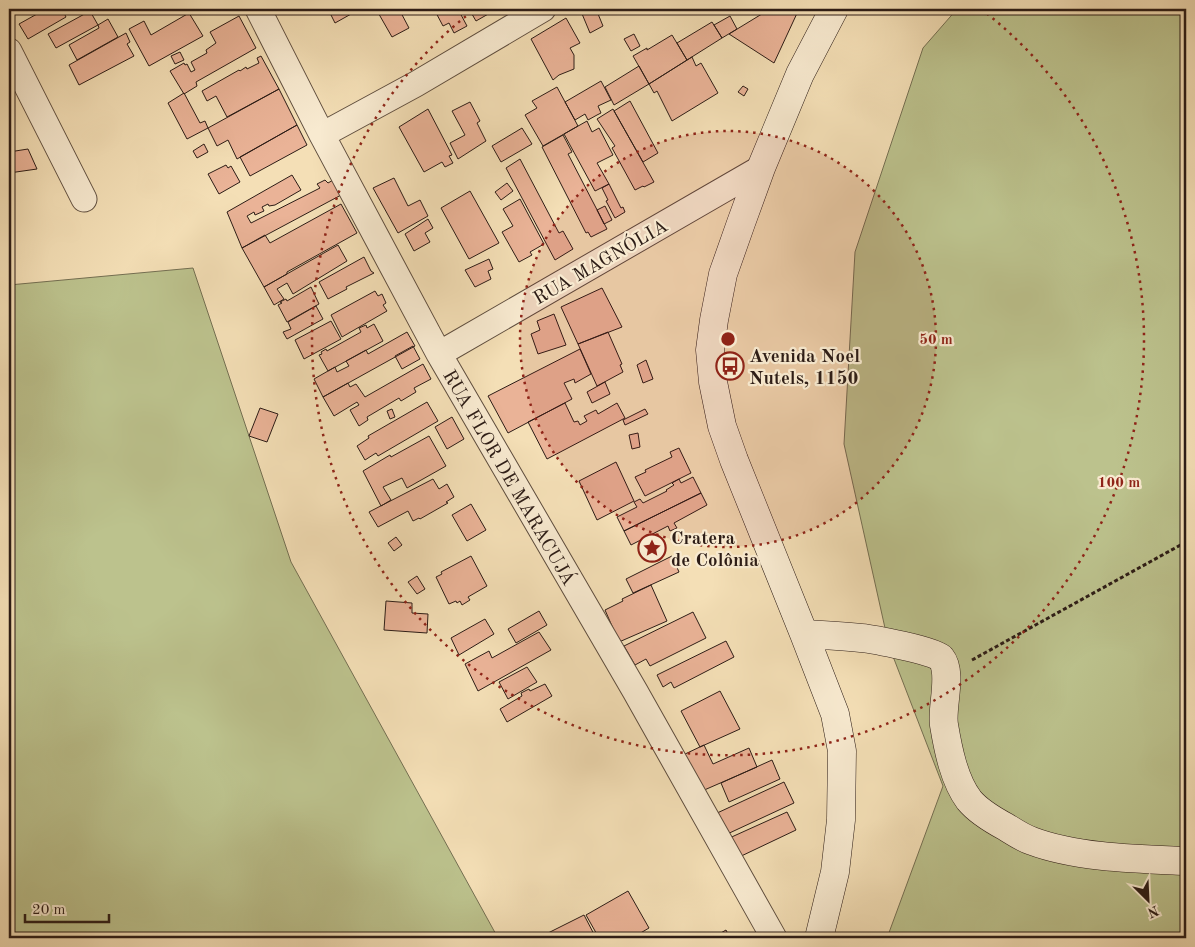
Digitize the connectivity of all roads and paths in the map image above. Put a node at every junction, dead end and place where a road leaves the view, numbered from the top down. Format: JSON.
{"nodes":[{"id":1,"x":258,"y":9,"type":"edge"},
{"id":2,"x":543,"y":9,"type":"edge"},
{"id":3,"x":834,"y":9,"type":"edge"},
{"id":4,"x":9,"y":52,"type":"edge"},
{"id":5,"x":322,"y":135,"type":"junction"},
{"id":6,"x":761,"y":168,"type":"junction"},
{"id":7,"x":84,"y":199,"type":"dead end"},
{"id":8,"x":439,"y":354,"type":"junction"},
{"id":9,"x":1186,"y":542,"type":"edge"},
{"id":10,"x":804,"y":634,"type":"junction"},
{"id":11,"x":946,"y":672,"type":"junction"},
{"id":12,"x":1186,"y":861,"type":"edge"},
{"id":13,"x":774,"y":938,"type":"edge"},
{"id":14,"x":820,"y":938,"type":"edge"}],
"edges":[{"from":1,"to":5,"type":"street","name":"RUA FLOR DE MARACUJÁ"},
{"from":2,"to":5,"type":"street"},
{"from":3,"to":6,"type":"street"},
{"from":4,"to":7,"type":"street"},
{"from":5,"to":8,"type":"street","name":"RUA FLOR DE MARACUJÁ"},
{"from":6,"to":8,"type":"street","name":"RUA MAGNÓLIA"},
{"from":6,"to":10,"type":"street"},
{"from":8,"to":13,"type":"street","name":"RUA FLOR DE MARACUJÁ"},
{"from":9,"to":11,"type":"path"},
{"from":10,"to":11,"type":"street"},
{"from":10,"to":14,"type":"street"},
{"from":11,"to":12,"type":"street"}]}
